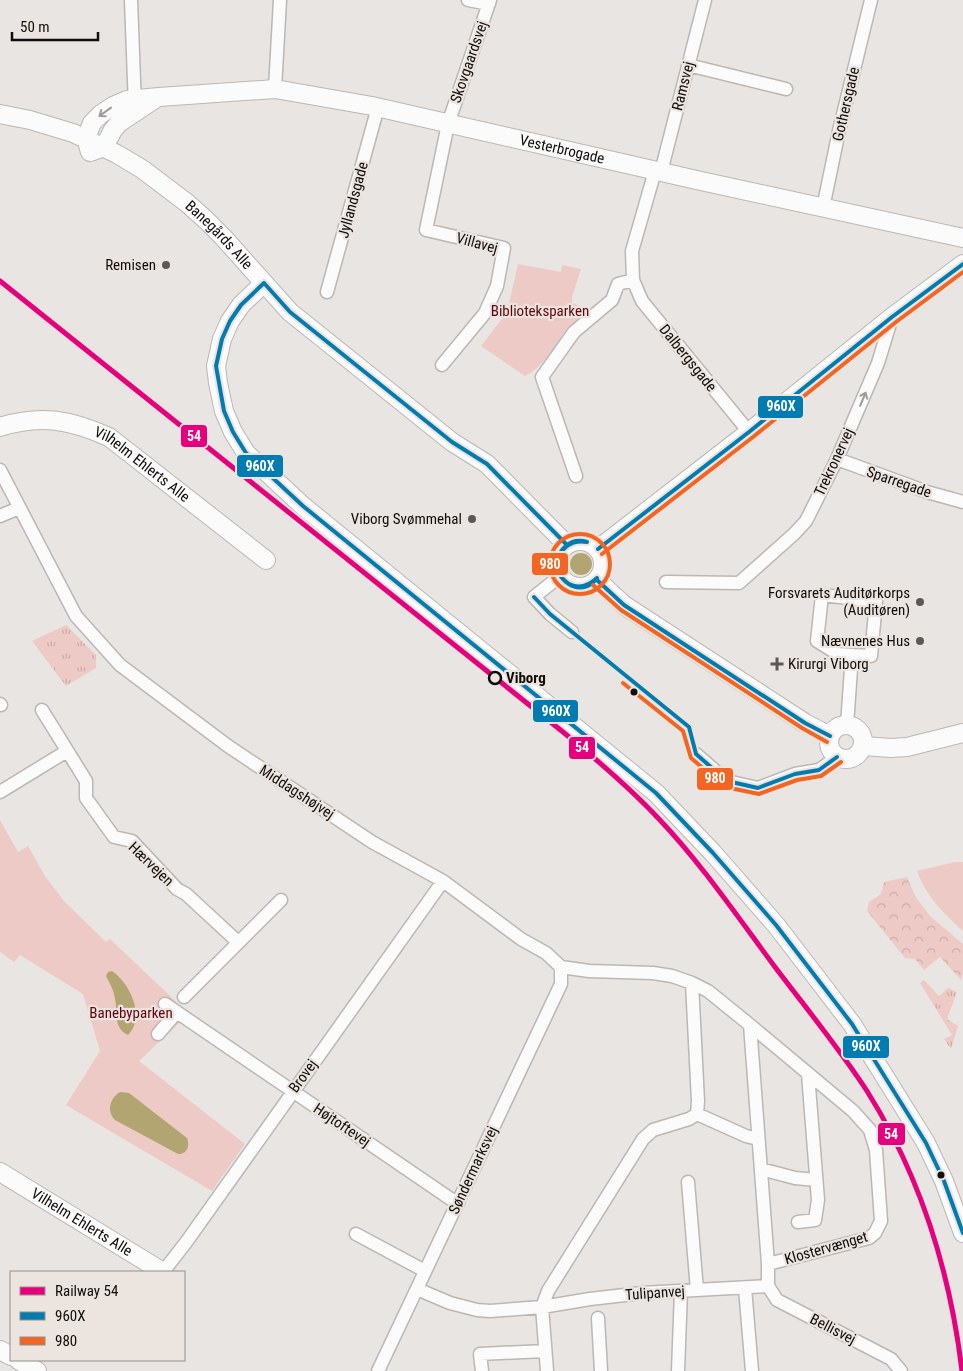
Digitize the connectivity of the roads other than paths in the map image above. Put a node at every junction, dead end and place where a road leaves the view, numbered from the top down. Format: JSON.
{"nodes":[{"id":1,"x":131,"y":0,"type":"edge"},
{"id":2,"x":280,"y":0,"type":"edge"},
{"id":3,"x":468,"y":0,"type":"edge"},
{"id":4,"x":705,"y":0,"type":"edge"},
{"id":5,"x":871,"y":0,"type":"edge"},
{"id":6,"x":490,"y":2,"type":"edge"},
{"id":7,"x":688,"y":65,"type":"junction"},
{"id":8,"x":275,"y":89,"type":"junction"},
{"id":9,"x":786,"y":89,"type":"dead end"},
{"id":10,"x":135,"y":105,"type":"junction"},
{"id":11,"x":378,"y":107,"type":"junction"},
{"id":12,"x":0,"y":114,"type":"edge"},
{"id":13,"x":448,"y":124,"type":"junction"},
{"id":14,"x":0,"y":126,"type":"edge"},
{"id":15,"x":93,"y":146,"type":"junction"},
{"id":16,"x":658,"y":172,"type":"junction"},
{"id":17,"x":823,"y":208,"type":"junction"},
{"id":18,"x":963,"y":238,"type":"edge"},
{"id":19,"x":963,"y":264,"type":"edge"},
{"id":20,"x":633,"y":280,"type":"junction"},
{"id":21,"x":264,"y":282,"type":"junction"},
{"id":22,"x":328,"y":292,"type":"dead end"},
{"id":23,"x":892,"y":317,"type":"junction"},
{"id":24,"x":442,"y":365,"type":"dead end"},
{"id":25,"x":0,"y":427,"type":"edge"},
{"id":26,"x":749,"y":432,"type":"junction"},
{"id":27,"x":836,"y":459,"type":"junction"},
{"id":28,"x":0,"y":470,"type":"edge"},
{"id":29,"x":576,"y":476,"type":"dead end"},
{"id":30,"x":963,"y":502,"type":"edge"},
{"id":31,"x":19,"y":508,"type":"junction"},
{"id":32,"x":0,"y":516,"type":"edge"},
{"id":33,"x":566,"y":544,"type":"junction"},
{"id":34,"x":598,"y":549,"type":"junction"},
{"id":35,"x":266,"y":560,"type":"dead end"},
{"id":36,"x":560,"y":576,"type":"junction"},
{"id":37,"x":597,"y":580,"type":"junction"},
{"id":38,"x":666,"y":582,"type":"dead end"},
{"id":39,"x":568,"y":628,"type":"dead end"},
{"id":40,"x":852,"y":654,"type":"junction"},
{"id":41,"x":42,"y":710,"type":"dead end"},
{"id":42,"x":847,"y":725,"type":"junction"},
{"id":43,"x":963,"y":733,"type":"edge"},
{"id":44,"x":830,"y":736,"type":"junction"},
{"id":45,"x":863,"y":746,"type":"junction"},
{"id":46,"x":67,"y":751,"type":"junction"},
{"id":47,"x":696,"y":754,"type":"dead end"},
{"id":48,"x":837,"y":757,"type":"junction"},
{"id":49,"x":0,"y":792,"type":"edge"},
{"id":50,"x":443,"y":881,"type":"junction"},
{"id":51,"x":281,"y":900,"type":"dead end"},
{"id":52,"x":238,"y":942,"type":"junction"},
{"id":53,"x":561,"y":967,"type":"junction"},
{"id":54,"x":692,"y":983,"type":"junction"},
{"id":55,"x":184,"y":997,"type":"dead end"},
{"id":56,"x":165,"y":1004,"type":"dead end"},
{"id":57,"x":177,"y":1012,"type":"junction"},
{"id":58,"x":750,"y":1025,"type":"junction"},
{"id":59,"x":158,"y":1034,"type":"dead end"},
{"id":60,"x":808,"y":1074,"type":"junction"},
{"id":61,"x":292,"y":1092,"type":"junction"},
{"id":62,"x":697,"y":1114,"type":"junction"},
{"id":63,"x":758,"y":1139,"type":"junction"},
{"id":64,"x":761,"y":1169,"type":"junction"},
{"id":65,"x":0,"y":1172,"type":"edge"},
{"id":66,"x":816,"y":1180,"type":"junction"},
{"id":67,"x":688,"y":1182,"type":"dead end"},
{"id":68,"x":458,"y":1204,"type":"junction"},
{"id":69,"x":798,"y":1222,"type":"dead end"},
{"id":70,"x":963,"y":1233,"type":"edge"},
{"id":71,"x":356,"y":1234,"type":"dead end"},
{"id":72,"x":768,"y":1264,"type":"junction"},
{"id":73,"x":161,"y":1271,"type":"edge"},
{"id":74,"x":164,"y":1271,"type":"edge"},
{"id":75,"x":425,"y":1271,"type":"junction"},
{"id":76,"x":768,"y":1286,"type":"junction"},
{"id":77,"x":745,"y":1288,"type":"junction"},
{"id":78,"x":417,"y":1289,"type":"junction"},
{"id":79,"x":697,"y":1290,"type":"junction"},
{"id":80,"x":681,"y":1291,"type":"junction"},
{"id":81,"x":542,"y":1307,"type":"junction"},
{"id":82,"x":598,"y":1318,"type":"dead end"},
{"id":83,"x":545,"y":1351,"type":"junction"},
{"id":84,"x":20,"y":1361,"type":"edge"},
{"id":85,"x":37,"y":1371,"type":"edge"},
{"id":86,"x":378,"y":1371,"type":"edge"},
{"id":87,"x":482,"y":1371,"type":"edge"},
{"id":88,"x":547,"y":1371,"type":"edge"},
{"id":89,"x":601,"y":1371,"type":"edge"},
{"id":90,"x":678,"y":1371,"type":"edge"},
{"id":91,"x":752,"y":1371,"type":"edge"},
{"id":92,"x":900,"y":1371,"type":"edge"}],
"edges":[{"from":1,"to":10,"type":"street"},
{"from":2,"to":8,"type":"street"},
{"from":3,"to":6,"type":"street"},
{"from":4,"to":7,"type":"street","name":"Ramsvej"},
{"from":5,"to":17,"type":"street","name":"Gothersgade"},
{"from":6,"to":13,"type":"street","name":"Skovgaardsvej"},
{"from":7,"to":9,"type":"street"},
{"from":7,"to":16,"type":"street","name":"Ramsvej"},
{"from":8,"to":10,"type":"street","name":"Vesterbrogade"},
{"from":8,"to":11,"type":"street","name":"Vesterbrogade"},
{"from":10,"to":15,"type":"street"},
{"from":11,"to":13,"type":"street","name":"Vesterbrogade"},
{"from":11,"to":22,"type":"street","name":"Jyllandsgade"},
{"from":12,"to":15,"type":"street"},
{"from":13,"to":16,"type":"street","name":"Vesterbrogade"},
{"from":13,"to":24,"type":"street","name":"Villavej"},
{"from":14,"to":15,"type":"street"},
{"from":15,"to":21,"type":"street","name":"Banegårds Alle"},
{"from":16,"to":17,"type":"street","name":"Vesterbrogade"},
{"from":16,"to":20,"type":"street","name":"Dalbergsgade"},
{"from":17,"to":18,"type":"street","name":"Vesterbrogade"},
{"from":19,"to":23,"type":"street"},
{"from":20,"to":26,"type":"street","name":"Dalbergsgade"},
{"from":20,"to":29,"type":"street"},
{"from":21,"to":33,"type":"street","name":"Banegårds Alle"},
{"from":21,"to":70,"type":"street"},
{"from":23,"to":26,"type":"street"},
{"from":27,"to":23,"type":"street","name":"Trekronervej","one_way":true},
{"from":25,"to":35,"type":"street","name":"Vilhelm Ehlerts Alle"},
{"from":26,"to":34,"type":"street"},
{"from":27,"to":30,"type":"street","name":"Sparregade"},
{"from":27,"to":38,"type":"street","name":"Trekronervej"},
{"from":28,"to":31,"type":"street","name":"Middagshøjvej"},
{"from":31,"to":32,"type":"street"},
{"from":31,"to":50,"type":"street","name":"Middagshøjvej"},
{"from":33,"to":34,"type":"street"},
{"from":33,"to":36,"type":"street"},
{"from":34,"to":37,"type":"street"},
{"from":36,"to":37,"type":"street"},
{"from":36,"to":39,"type":"street"},
{"from":37,"to":44,"type":"street"},
{"from":40,"to":40,"type":"street"},
{"from":40,"to":42,"type":"street"},
{"from":41,"to":46,"type":"street","name":"Hærvejen"},
{"from":42,"to":44,"type":"street"},
{"from":42,"to":45,"type":"street"},
{"from":43,"to":45,"type":"street"},
{"from":44,"to":48,"type":"street"},
{"from":45,"to":48,"type":"street"},
{"from":46,"to":49,"type":"street"},
{"from":46,"to":52,"type":"street","name":"Hærvejen"},
{"from":47,"to":48,"type":"street"},
{"from":50,"to":53,"type":"street","name":"Middagshøjvej"},
{"from":50,"to":61,"type":"street","name":"Brovej"},
{"from":51,"to":52,"type":"street"},
{"from":52,"to":55,"type":"street"},
{"from":53,"to":54,"type":"street"},
{"from":53,"to":68,"type":"street","name":"Søndermarksvej"},
{"from":54,"to":58,"type":"street","name":"Klostervænget"},
{"from":54,"to":62,"type":"street"},
{"from":56,"to":57,"type":"street","name":"Højtoftevej"},
{"from":57,"to":59,"type":"street"},
{"from":57,"to":61,"type":"street","name":"Højtoftevej"},
{"from":58,"to":60,"type":"street","name":"Klostervænget"},
{"from":58,"to":63,"type":"street","name":"Klostervænget"},
{"from":60,"to":66,"type":"street","name":"Klostervænget"},
{"from":60,"to":72,"type":"street","name":"Klostervænget"},
{"from":61,"to":68,"type":"street","name":"Højtoftevej"},
{"from":61,"to":74,"type":"street","name":"Brovej"},
{"from":62,"to":63,"type":"street"},
{"from":62,"to":81,"type":"street"},
{"from":63,"to":64,"type":"street","name":"Klostervænget"},
{"from":64,"to":66,"type":"street"},
{"from":64,"to":72,"type":"street","name":"Klostervænget"},
{"from":65,"to":73,"type":"street","name":"Vilhelm Ehlerts Alle"},
{"from":66,"to":69,"type":"street","name":"Klostervænget"},
{"from":67,"to":79,"type":"street"},
{"from":68,"to":75,"type":"street","name":"Søndermarksvej"},
{"from":71,"to":75,"type":"street"},
{"from":72,"to":76,"type":"street","name":"Klostervænget"},
{"from":75,"to":78,"type":"street","name":"Søndermarksvej"},
{"from":76,"to":77,"type":"street","name":"Tulipanvej"},
{"from":76,"to":92,"type":"street","name":"Bellisvej"},
{"from":77,"to":79,"type":"street","name":"Tulipanvej"},
{"from":77,"to":91,"type":"street"},
{"from":78,"to":81,"type":"street","name":"Tulipanvej"},
{"from":78,"to":86,"type":"street","name":"Søndermarksvej"},
{"from":79,"to":80,"type":"street","name":"Tulipanvej"},
{"from":80,"to":81,"type":"street","name":"Tulipanvej"},
{"from":80,"to":90,"type":"street"},
{"from":81,"to":83,"type":"street"},
{"from":82,"to":89,"type":"street"},
{"from":83,"to":87,"type":"street"},
{"from":83,"to":88,"type":"street"},
{"from":84,"to":85,"type":"street"}]}
